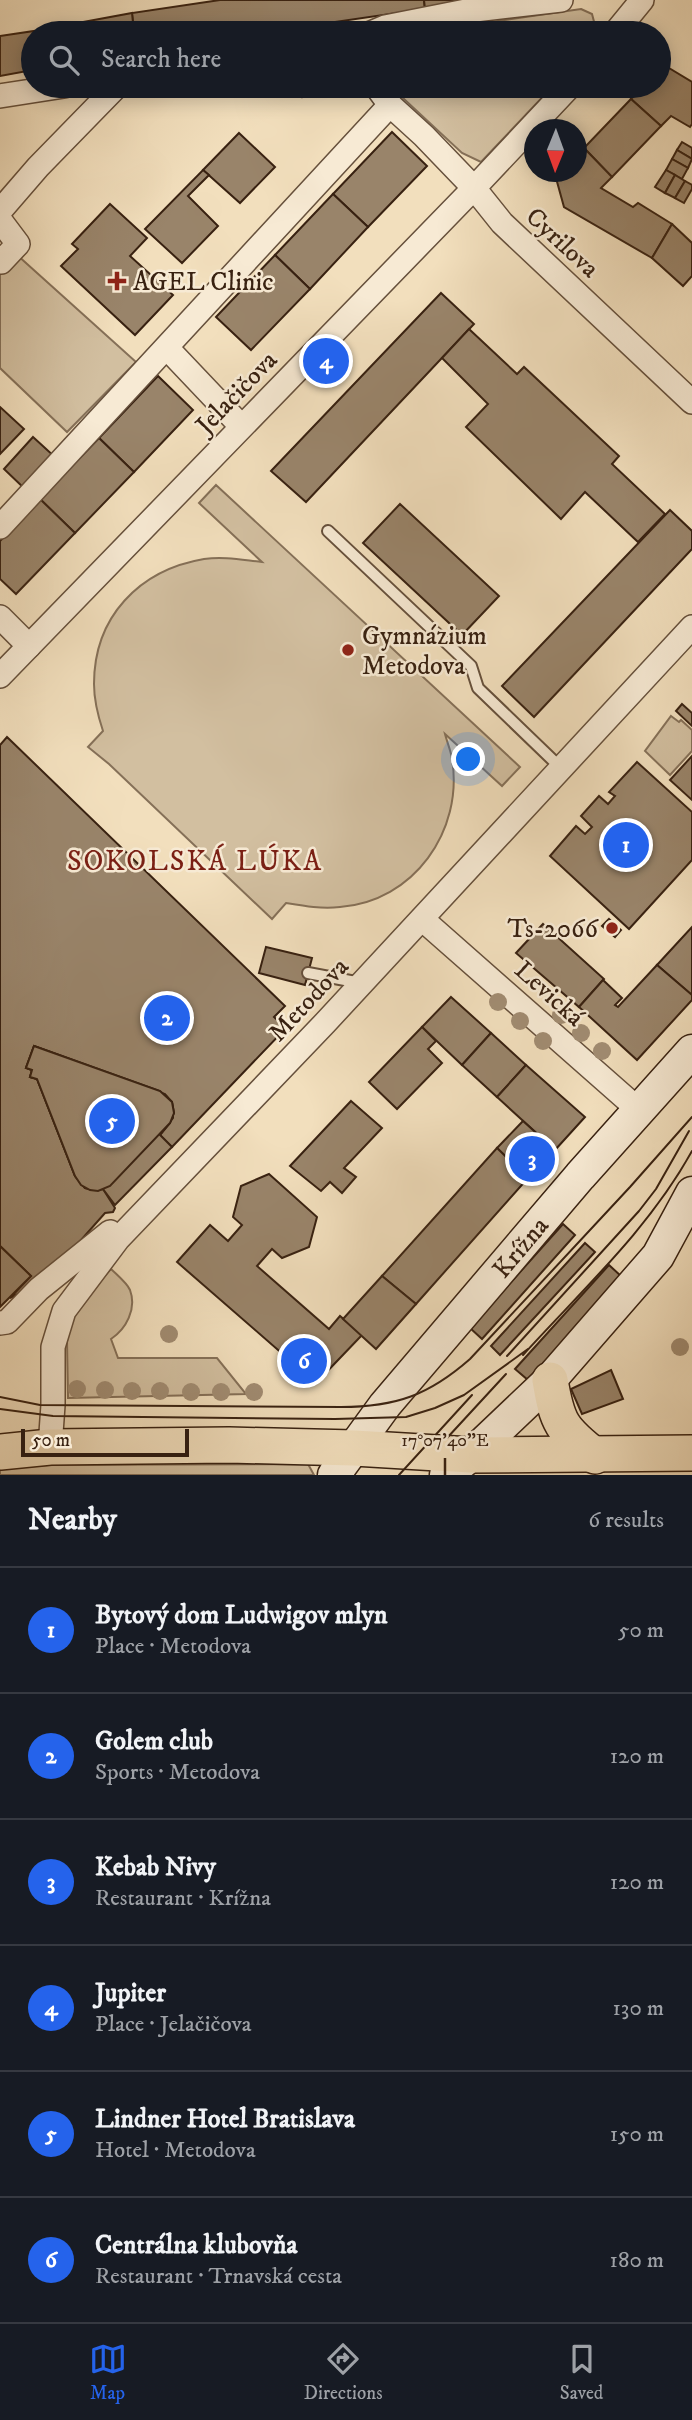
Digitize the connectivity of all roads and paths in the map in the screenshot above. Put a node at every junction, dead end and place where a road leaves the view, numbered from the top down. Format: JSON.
{"nodes":[{"id":1,"x":561,"y":0,"type":"edge"},
{"id":2,"x":642,"y":0,"type":"edge"},
{"id":3,"x":415,"y":21,"type":"edge"},
{"id":4,"x":625,"y":21,"type":"edge"},
{"id":5,"x":21,"y":93,"type":"edge"},
{"id":6,"x":0,"y":96,"type":"edge"},
{"id":7,"x":105,"y":98,"type":"edge"},
{"id":8,"x":385,"y":98,"type":"edge"},
{"id":9,"x":559,"y":98,"type":"edge"},
{"id":10,"x":390,"y":105,"type":"junction"},
{"id":11,"x":474,"y":188,"type":"junction"},
{"id":12,"x":0,"y":211,"type":"edge"},
{"id":13,"x":0,"y":220,"type":"edge"},
{"id":14,"x":1,"y":262,"type":"edge"},
{"id":15,"x":167,"y":348,"type":"junction"},
{"id":16,"x":692,"y":402,"type":"edge"},
{"id":17,"x":241,"y":426,"type":"junction"},
{"id":18,"x":0,"y":527,"type":"edge"},
{"id":19,"x":328,"y":531,"type":"dead end"},
{"id":20,"x":0,"y":617,"type":"edge"},
{"id":21,"x":692,"y":627,"type":"edge"},
{"id":22,"x":29,"y":646,"type":"junction"},
{"id":23,"x":0,"y":676,"type":"edge"},
{"id":24,"x":561,"y":768,"type":"junction"},
{"id":25,"x":422,"y":919,"type":"junction"},
{"id":26,"x":308,"y":973,"type":"dead end"},
{"id":27,"x":361,"y":983,"type":"junction"},
{"id":28,"x":692,"y":1051,"type":"edge"},
{"id":29,"x":640,"y":1111,"type":"junction"},
{"id":30,"x":692,"y":1193,"type":"edge"},
{"id":31,"x":110,"y":1232,"type":"dead end"},
{"id":32,"x":0,"y":1323,"type":"edge"},
{"id":33,"x":550,"y":1380,"type":"junction"},
{"id":34,"x":50,"y":1447,"type":"junction"},
{"id":35,"x":0,"y":1452,"type":"edge"},
{"id":36,"x":692,"y":1454,"type":"edge"},
{"id":37,"x":595,"y":1456,"type":"junction"},
{"id":38,"x":344,"y":1461,"type":"edge"},
{"id":39,"x":458,"y":1465,"type":"edge"}],
"edges":[{"from":1,"to":3,"type":"street"},
{"from":2,"to":4,"type":"street"},
{"from":5,"to":6,"type":"street"},
{"from":7,"to":12,"type":"street"},
{"from":8,"to":10,"type":"street","name":"Cyrilova"},
{"from":9,"to":11,"type":"street","name":"Jelačičova"},
{"from":10,"to":11,"type":"street","name":"Cyrilova"},
{"from":10,"to":15,"type":"street"},
{"from":11,"to":16,"type":"street","name":"Cyrilova"},
{"from":11,"to":17,"type":"street","name":"Jelačičova"},
{"from":13,"to":14,"type":"street"},
{"from":15,"to":17,"type":"street"},
{"from":15,"to":18,"type":"street"},
{"from":17,"to":22,"type":"street","name":"Jelačičova"},
{"from":19,"to":24,"type":"lane"},
{"from":20,"to":22,"type":"street"},
{"from":21,"to":24,"type":"street","name":"Metodova"},
{"from":22,"to":23,"type":"street","name":"Jelačičova"},
{"from":24,"to":25,"type":"street","name":"Metodova"},
{"from":25,"to":27,"type":"street","name":"Metodova"},
{"from":25,"to":29,"type":"street","name":"Levická"},
{"from":26,"to":27,"type":"lane"},
{"from":27,"to":34,"type":"street","name":"Metodova"},
{"from":28,"to":29,"type":"street","name":"Krížna"},
{"from":29,"to":38,"type":"street","name":"Krížna"},
{"from":30,"to":33,"type":"street"},
{"from":31,"to":32,"type":"street"},
{"from":33,"to":37,"type":"main road"},
{"from":33,"to":39,"type":"street"},
{"from":34,"to":35,"type":"main road"},
{"from":34,"to":38,"type":"main road"},
{"from":36,"to":37,"type":"main road"},
{"from":37,"to":39,"type":"main road"},
{"from":38,"to":39,"type":"main road"}]}
